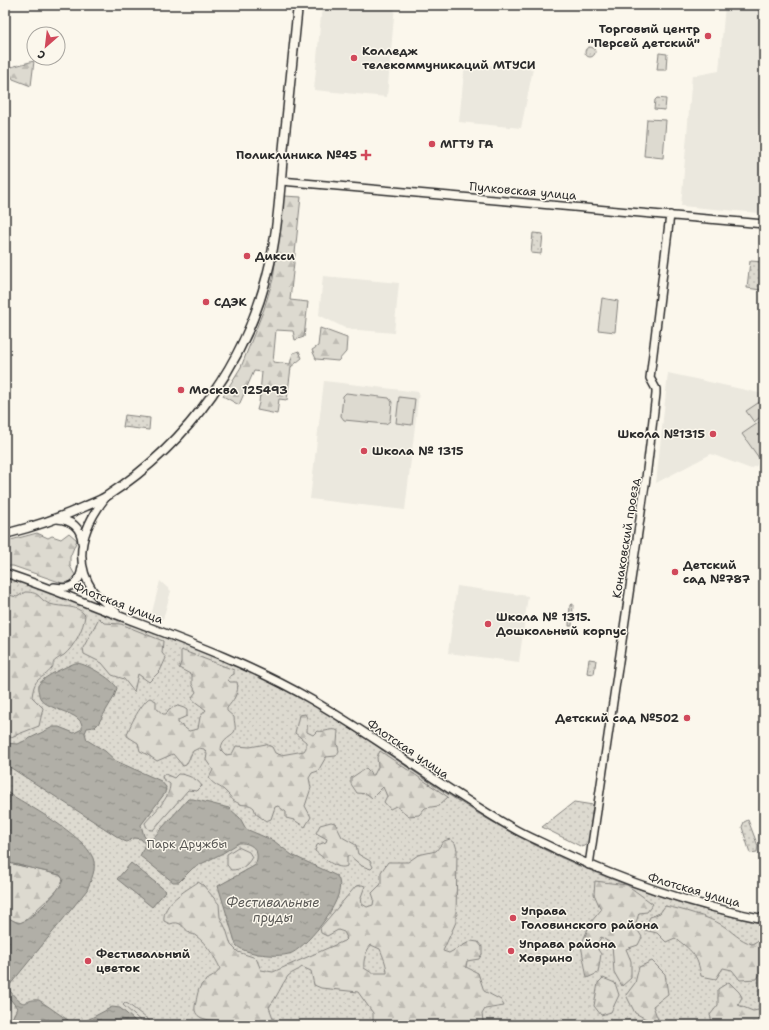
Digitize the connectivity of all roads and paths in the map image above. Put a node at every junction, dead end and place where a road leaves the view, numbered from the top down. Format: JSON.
{"nodes":[{"id":1,"x":298,"y":5,"type":"edge"},
{"id":2,"x":281,"y":181,"type":"junction"},
{"id":3,"x":670,"y":216,"type":"junction"},
{"id":4,"x":764,"y":224,"type":"edge"},
{"id":5,"x":107,"y":496,"type":"junction"},
{"id":6,"x":57,"y":519,"type":"junction"},
{"id":7,"x":5,"y":534,"type":"edge"},
{"id":8,"x":82,"y":546,"type":"junction"},
{"id":9,"x":82,"y":564,"type":"junction"},
{"id":10,"x":5,"y":573,"type":"edge"},
{"id":11,"x":44,"y":586,"type":"junction"},
{"id":12,"x":119,"y":614,"type":"junction"},
{"id":13,"x":589,"y":865,"type":"junction"},
{"id":14,"x":764,"y":919,"type":"edge"}],
"edges":[{"from":1,"to":2,"type":"main road"},
{"from":2,"to":3,"type":"street","name":"Пулковская улица"},
{"from":2,"to":5,"type":"main road"},
{"from":3,"to":4,"type":"street","name":"Пулковская улица"},
{"from":3,"to":13,"type":"street","name":"Конаковский проезд"},
{"from":5,"to":6,"type":"main road"},
{"from":5,"to":8,"type":"street"},
{"from":6,"to":7,"type":"main road"},
{"from":6,"to":8,"type":"street"},
{"from":8,"to":9,"type":"street"},
{"from":9,"to":11,"type":"street","name":"Флотская улица"},
{"from":9,"to":12,"type":"street"},
{"from":10,"to":11,"type":"street","name":"Флотская улица"},
{"from":11,"to":12,"type":"street","name":"Флотская улица"},
{"from":12,"to":13,"type":"street","name":"Флотская улица"},
{"from":13,"to":14,"type":"street","name":"Флотская улица"}]}
